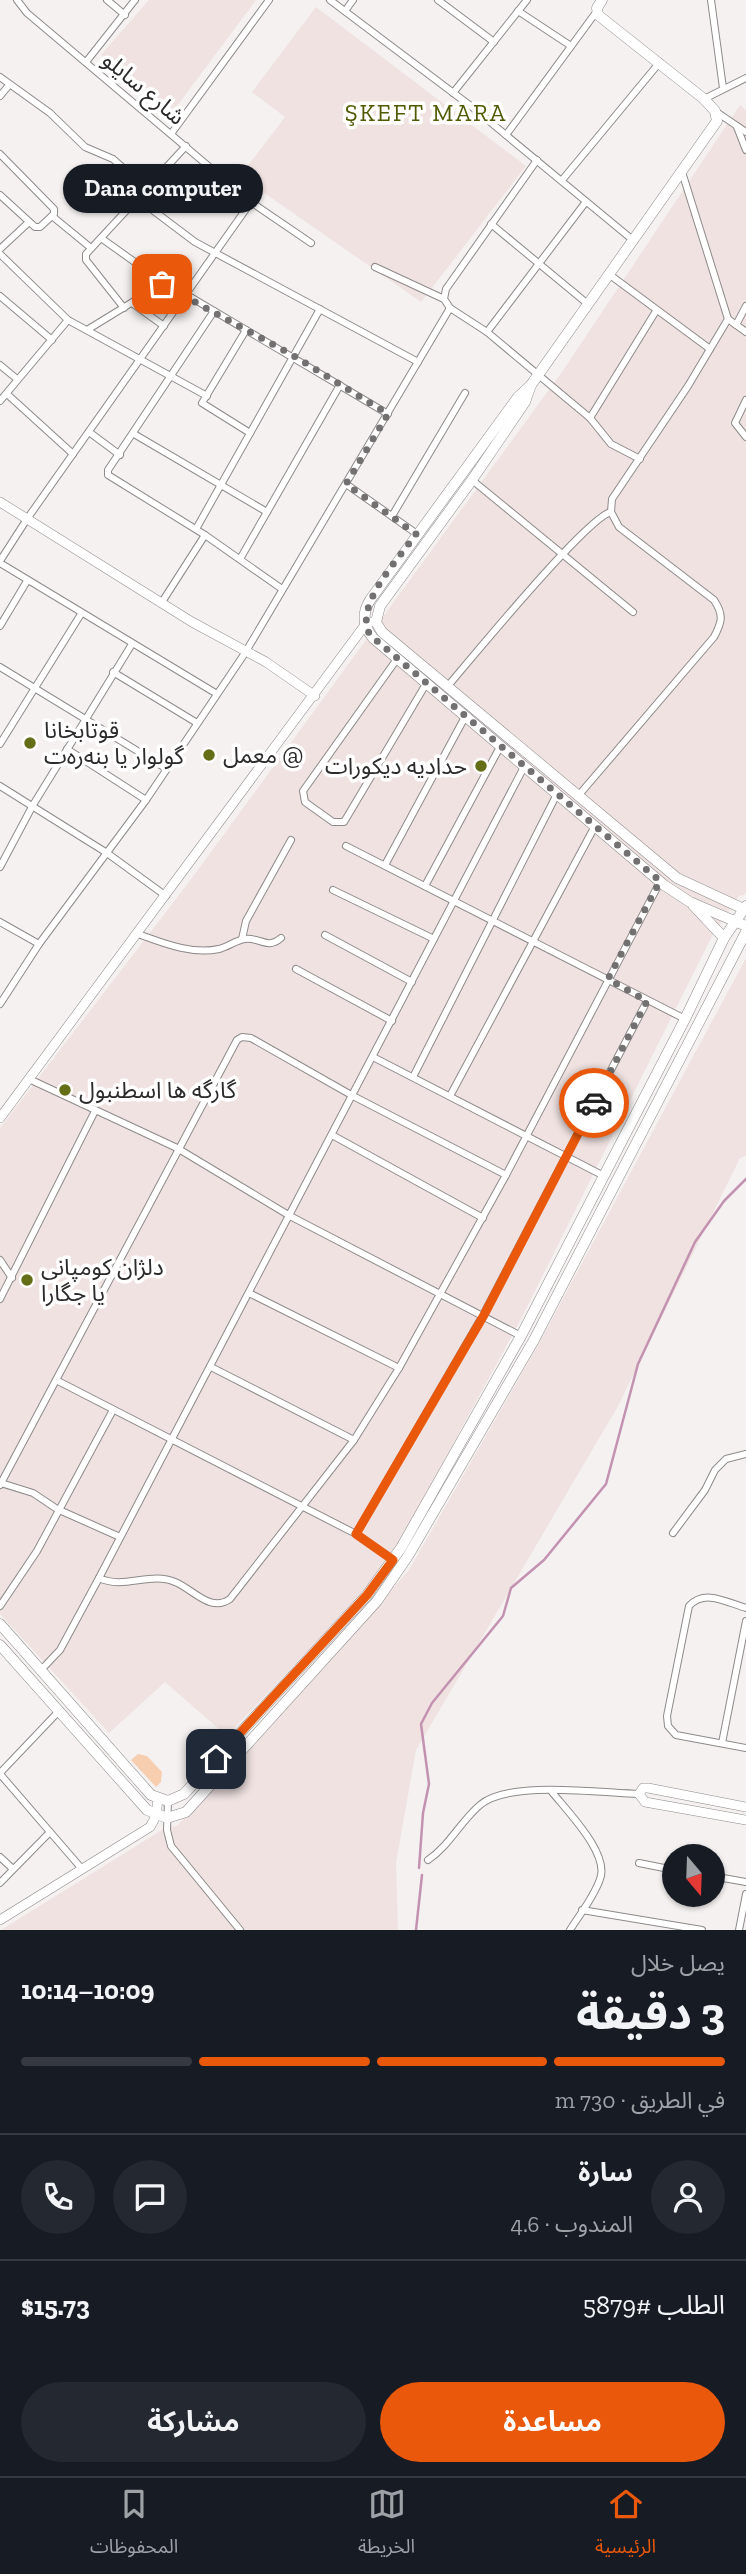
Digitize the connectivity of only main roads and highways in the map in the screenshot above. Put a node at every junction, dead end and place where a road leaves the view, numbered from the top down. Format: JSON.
{"nodes":[{"id":1,"x":602,"y":0,"type":"edge"},
{"id":2,"x":534,"y":381,"type":"junction"},
{"id":3,"x":698,"y":890,"type":"junction"},
{"id":4,"x":690,"y":902,"type":"junction"},
{"id":5,"x":745,"y":908,"type":"edge"},
{"id":6,"x":734,"y":919,"type":"junction"},
{"id":7,"x":746,"y":926,"type":"edge"},
{"id":8,"x":746,"y":932,"type":"edge"},
{"id":9,"x":724,"y":938,"type":"junction"},
{"id":10,"x":0,"y":1624,"type":"edge"},
{"id":11,"x":0,"y":1645,"type":"edge"}],
"edges":[{"from":1,"to":2,"type":"main road"},
{"from":2,"to":3,"type":"main road"},
{"from":2,"to":4,"type":"main road"},
{"from":3,"to":4,"type":"main road"},
{"from":3,"to":5,"type":"main road"},
{"from":4,"to":6,"type":"main road"},
{"from":4,"to":9,"type":"main road"},
{"from":5,"to":6,"type":"main road"},
{"from":6,"to":7,"type":"main road"},
{"from":6,"to":9,"type":"main road"},
{"from":8,"to":11,"type":"main road"},
{"from":9,"to":10,"type":"main road"}]}
